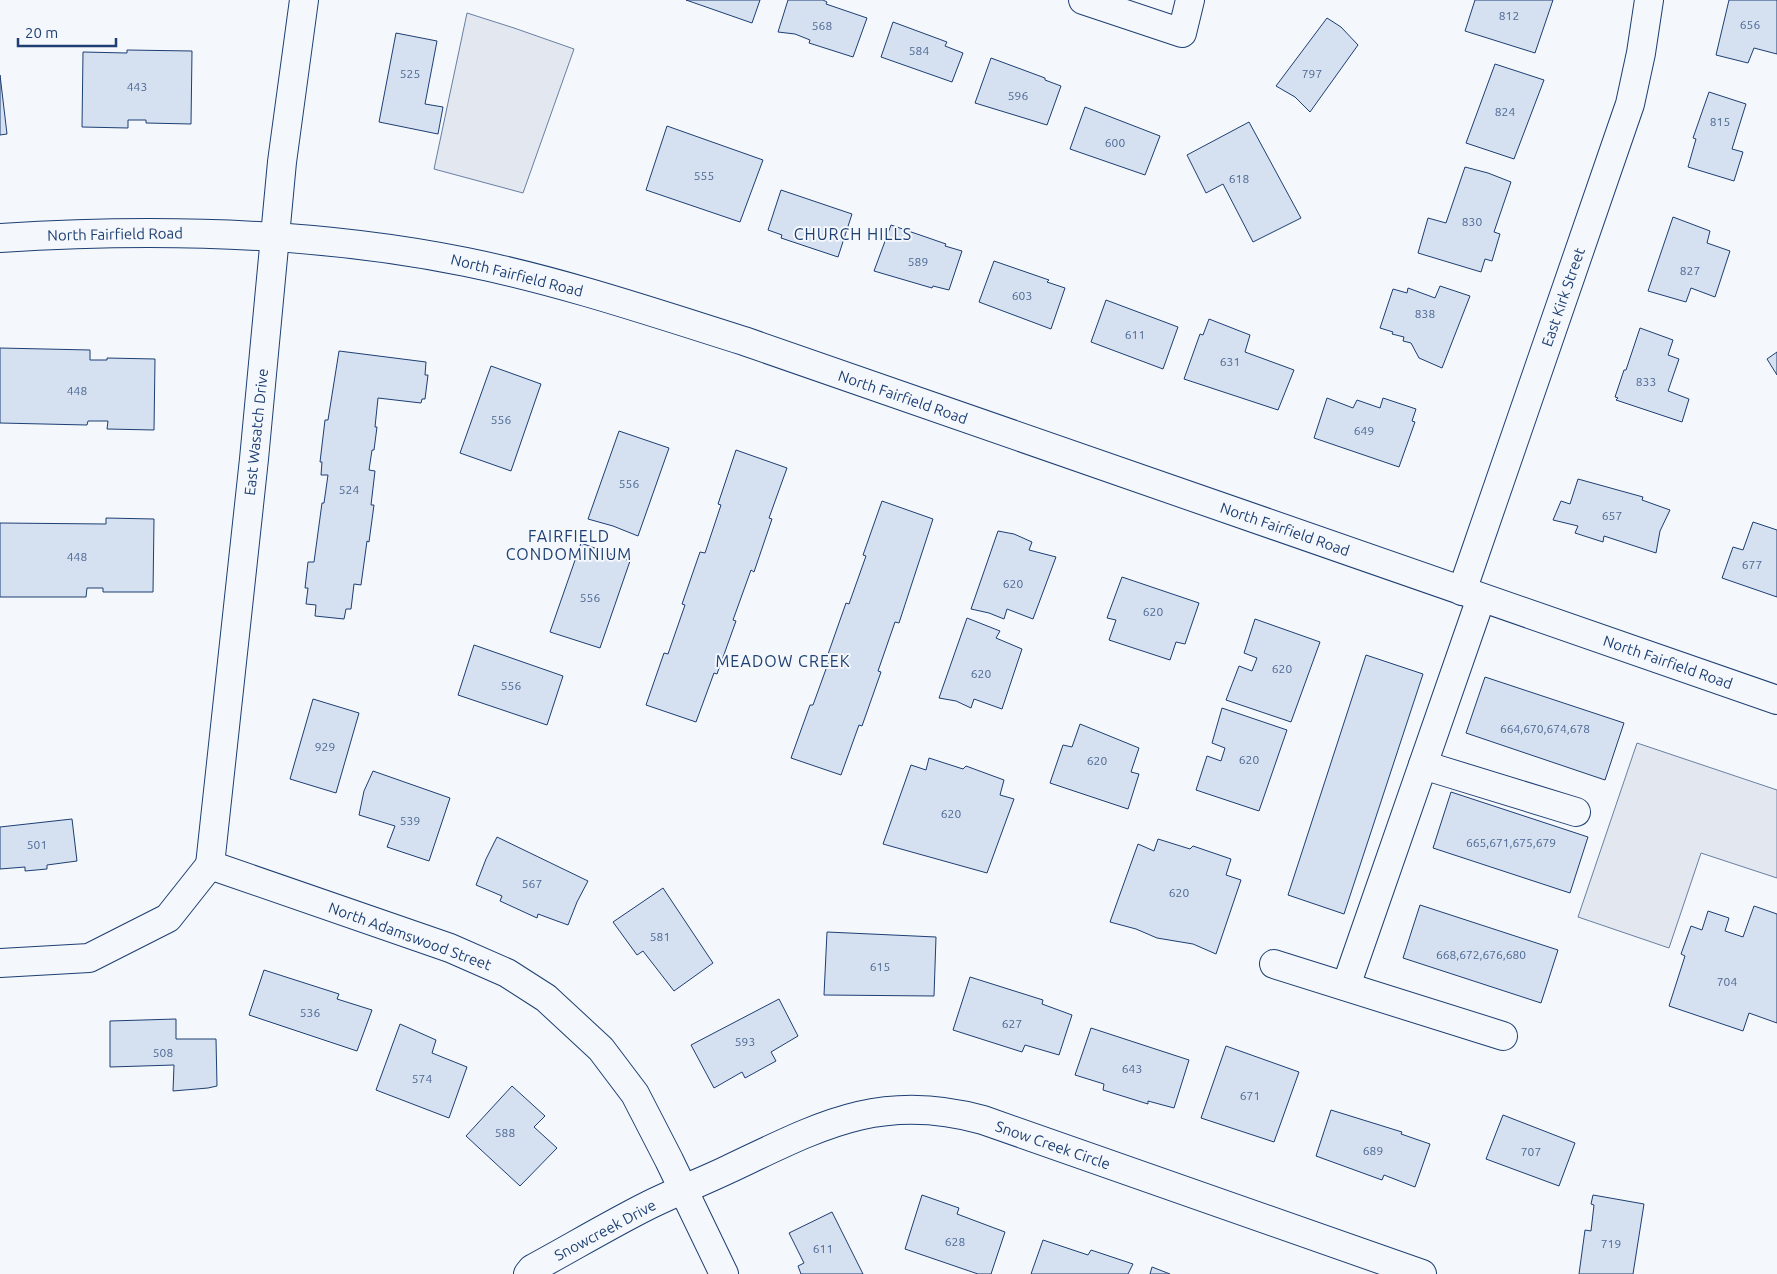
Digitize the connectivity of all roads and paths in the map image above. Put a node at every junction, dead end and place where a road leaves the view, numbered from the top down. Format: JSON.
{"nodes":[{"id":1,"x":304,"y":0,"type":"edge"},
{"id":2,"x":1083,"y":0,"type":"edge"},
{"id":3,"x":1190,"y":0,"type":"edge"},
{"id":4,"x":1649,"y":0,"type":"edge"},
{"id":5,"x":276,"y":237,"type":"junction"},
{"id":6,"x":0,"y":238,"type":"edge"},
{"id":7,"x":1472,"y":594,"type":"junction"},
{"id":8,"x":1777,"y":700,"type":"edge"},
{"id":9,"x":1423,"y":765,"type":"junction"},
{"id":10,"x":1576,"y":812,"type":"dead end"},
{"id":11,"x":210,"y":865,"type":"junction"},
{"id":12,"x":0,"y":963,"type":"edge"},
{"id":13,"x":1274,"y":964,"type":"dead end"},
{"id":14,"x":1346,"y":986,"type":"junction"},
{"id":15,"x":1503,"y":1036,"type":"dead end"},
{"id":16,"x":684,"y":1189,"type":"junction"},
{"id":17,"x":528,"y":1274,"type":"edge"},
{"id":18,"x":724,"y":1274,"type":"edge"},
{"id":19,"x":1422,"y":1274,"type":"edge"}],
"edges":[{"from":1,"to":5,"type":"street","name":"East Wasatch Drive"},
{"from":2,"to":3,"type":"street"},
{"from":4,"to":7,"type":"street","name":"East Kirk Street"},
{"from":5,"to":6,"type":"street","name":"North Fairfield Road"},
{"from":5,"to":7,"type":"street","name":"North Fairfield Road"},
{"from":5,"to":11,"type":"street","name":"East Wasatch Drive"},
{"from":7,"to":8,"type":"street","name":"North Fairfield Road"},
{"from":7,"to":9,"type":"street","name":"East Kirk Street"},
{"from":9,"to":10,"type":"street"},
{"from":9,"to":14,"type":"street","name":"East Kirk Street"},
{"from":11,"to":12,"type":"street"},
{"from":11,"to":16,"type":"street","name":"North Adamswood Street"},
{"from":13,"to":14,"type":"street"},
{"from":14,"to":15,"type":"street"},
{"from":16,"to":17,"type":"street","name":"Snowcreek Drive"},
{"from":16,"to":18,"type":"street","name":"North Adamswood Street"},
{"from":16,"to":19,"type":"street","name":"Snow Creek Circle"}]}
